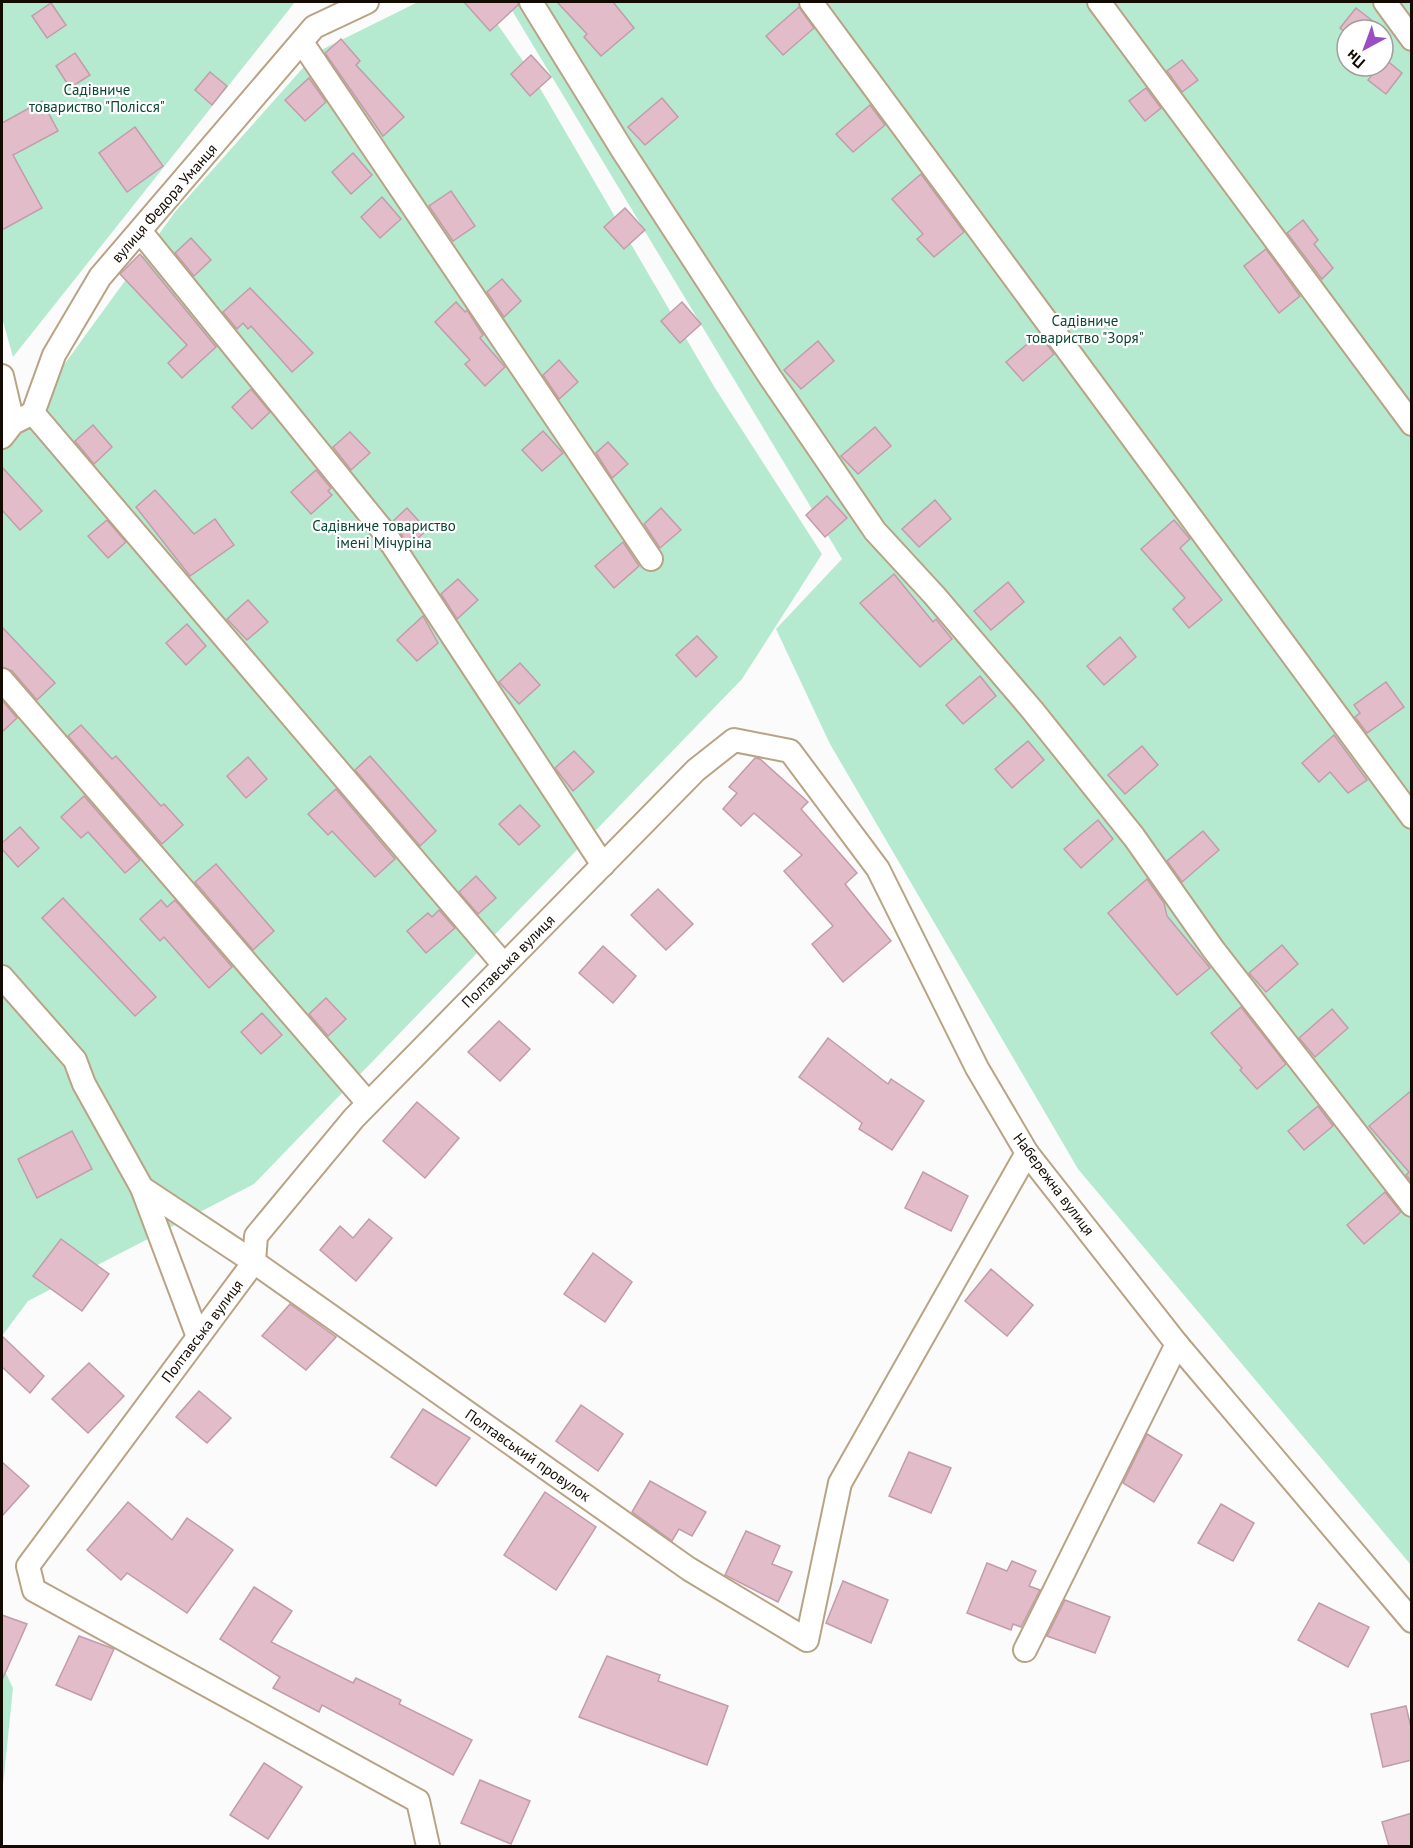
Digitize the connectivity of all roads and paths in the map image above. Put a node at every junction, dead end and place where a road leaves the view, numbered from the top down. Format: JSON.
{"nodes":[{"id":1,"x":367,"y":2,"type":"edge"},
{"id":2,"x":531,"y":2,"type":"edge"},
{"id":3,"x":811,"y":2,"type":"edge"},
{"id":4,"x":1099,"y":2,"type":"edge"},
{"id":5,"x":1385,"y":2,"type":"edge"},
{"id":6,"x":1412,"y":39,"type":"edge"},
{"id":7,"x":303,"y":44,"type":"junction"},
{"id":8,"x":140,"y":231,"type":"junction"},
{"id":9,"x":2,"y":376,"type":"edge"},
{"id":10,"x":16,"y":424,"type":"edge"},
{"id":11,"x":1412,"y":424,"type":"edge"},
{"id":12,"x":651,"y":559,"type":"dead end"},
{"id":13,"x":2,"y":680,"type":"edge"},
{"id":14,"x":734,"y":740,"type":"joint"},
{"id":15,"x":1412,"y":817,"type":"edge"},
{"id":16,"x":603,"y":866,"type":"junction"},
{"id":17,"x":504,"y":965,"type":"junction"},
{"id":18,"x":2,"y":977,"type":"edge"},
{"id":19,"x":368,"y":1103,"type":"junction"},
{"id":20,"x":1027,"y":1153,"type":"junction"},
{"id":21,"x":142,"y":1188,"type":"junction"},
{"id":22,"x":1412,"y":1205,"type":"edge"},
{"id":23,"x":254,"y":1262,"type":"junction"},
{"id":24,"x":198,"y":1337,"type":"junction"},
{"id":25,"x":1177,"y":1344,"type":"junction"},
{"id":26,"x":1412,"y":1622,"type":"edge"},
{"id":27,"x":1025,"y":1650,"type":"dead end"},
{"id":28,"x":428,"y":1846,"type":"edge"}],
"edges":[{"from":1,"to":7,"type":"street","name":"вулиця Федора Уманця"},
{"from":2,"to":22,"type":"street"},
{"from":3,"to":15,"type":"street"},
{"from":4,"to":11,"type":"street"},
{"from":5,"to":6,"type":"street"},
{"from":7,"to":8,"type":"street","name":"вулиця Федора Уманця"},
{"from":7,"to":12,"type":"street"},
{"from":8,"to":10,"type":"street","name":"вулиця Федора Уманця"},
{"from":8,"to":16,"type":"street"},
{"from":9,"to":10,"type":"street"},
{"from":10,"to":17,"type":"street"},
{"from":13,"to":19,"type":"street"},
{"from":14,"to":16,"type":"street","name":"Полтавська вулиця"},
{"from":14,"to":20,"type":"street","name":"Набережна вулиця"},
{"from":16,"to":17,"type":"street","name":"Полтавська вулиця"},
{"from":17,"to":19,"type":"street","name":"Полтавська вулиця"},
{"from":18,"to":21,"type":"street"},
{"from":19,"to":23,"type":"street","name":"Полтавська вулиця"},
{"from":20,"to":23,"type":"street","name":"Полтавський провулок"},
{"from":20,"to":25,"type":"street","name":"Набережна вулиця"},
{"from":21,"to":23,"type":"street","name":"Полтавський провулок"},
{"from":21,"to":24,"type":"street"},
{"from":23,"to":24,"type":"street","name":"Полтавська вулиця"},
{"from":24,"to":28,"type":"street","name":"Полтавська вулиця"},
{"from":25,"to":26,"type":"street","name":"Набережна вулиця"},
{"from":25,"to":27,"type":"street"}]}
